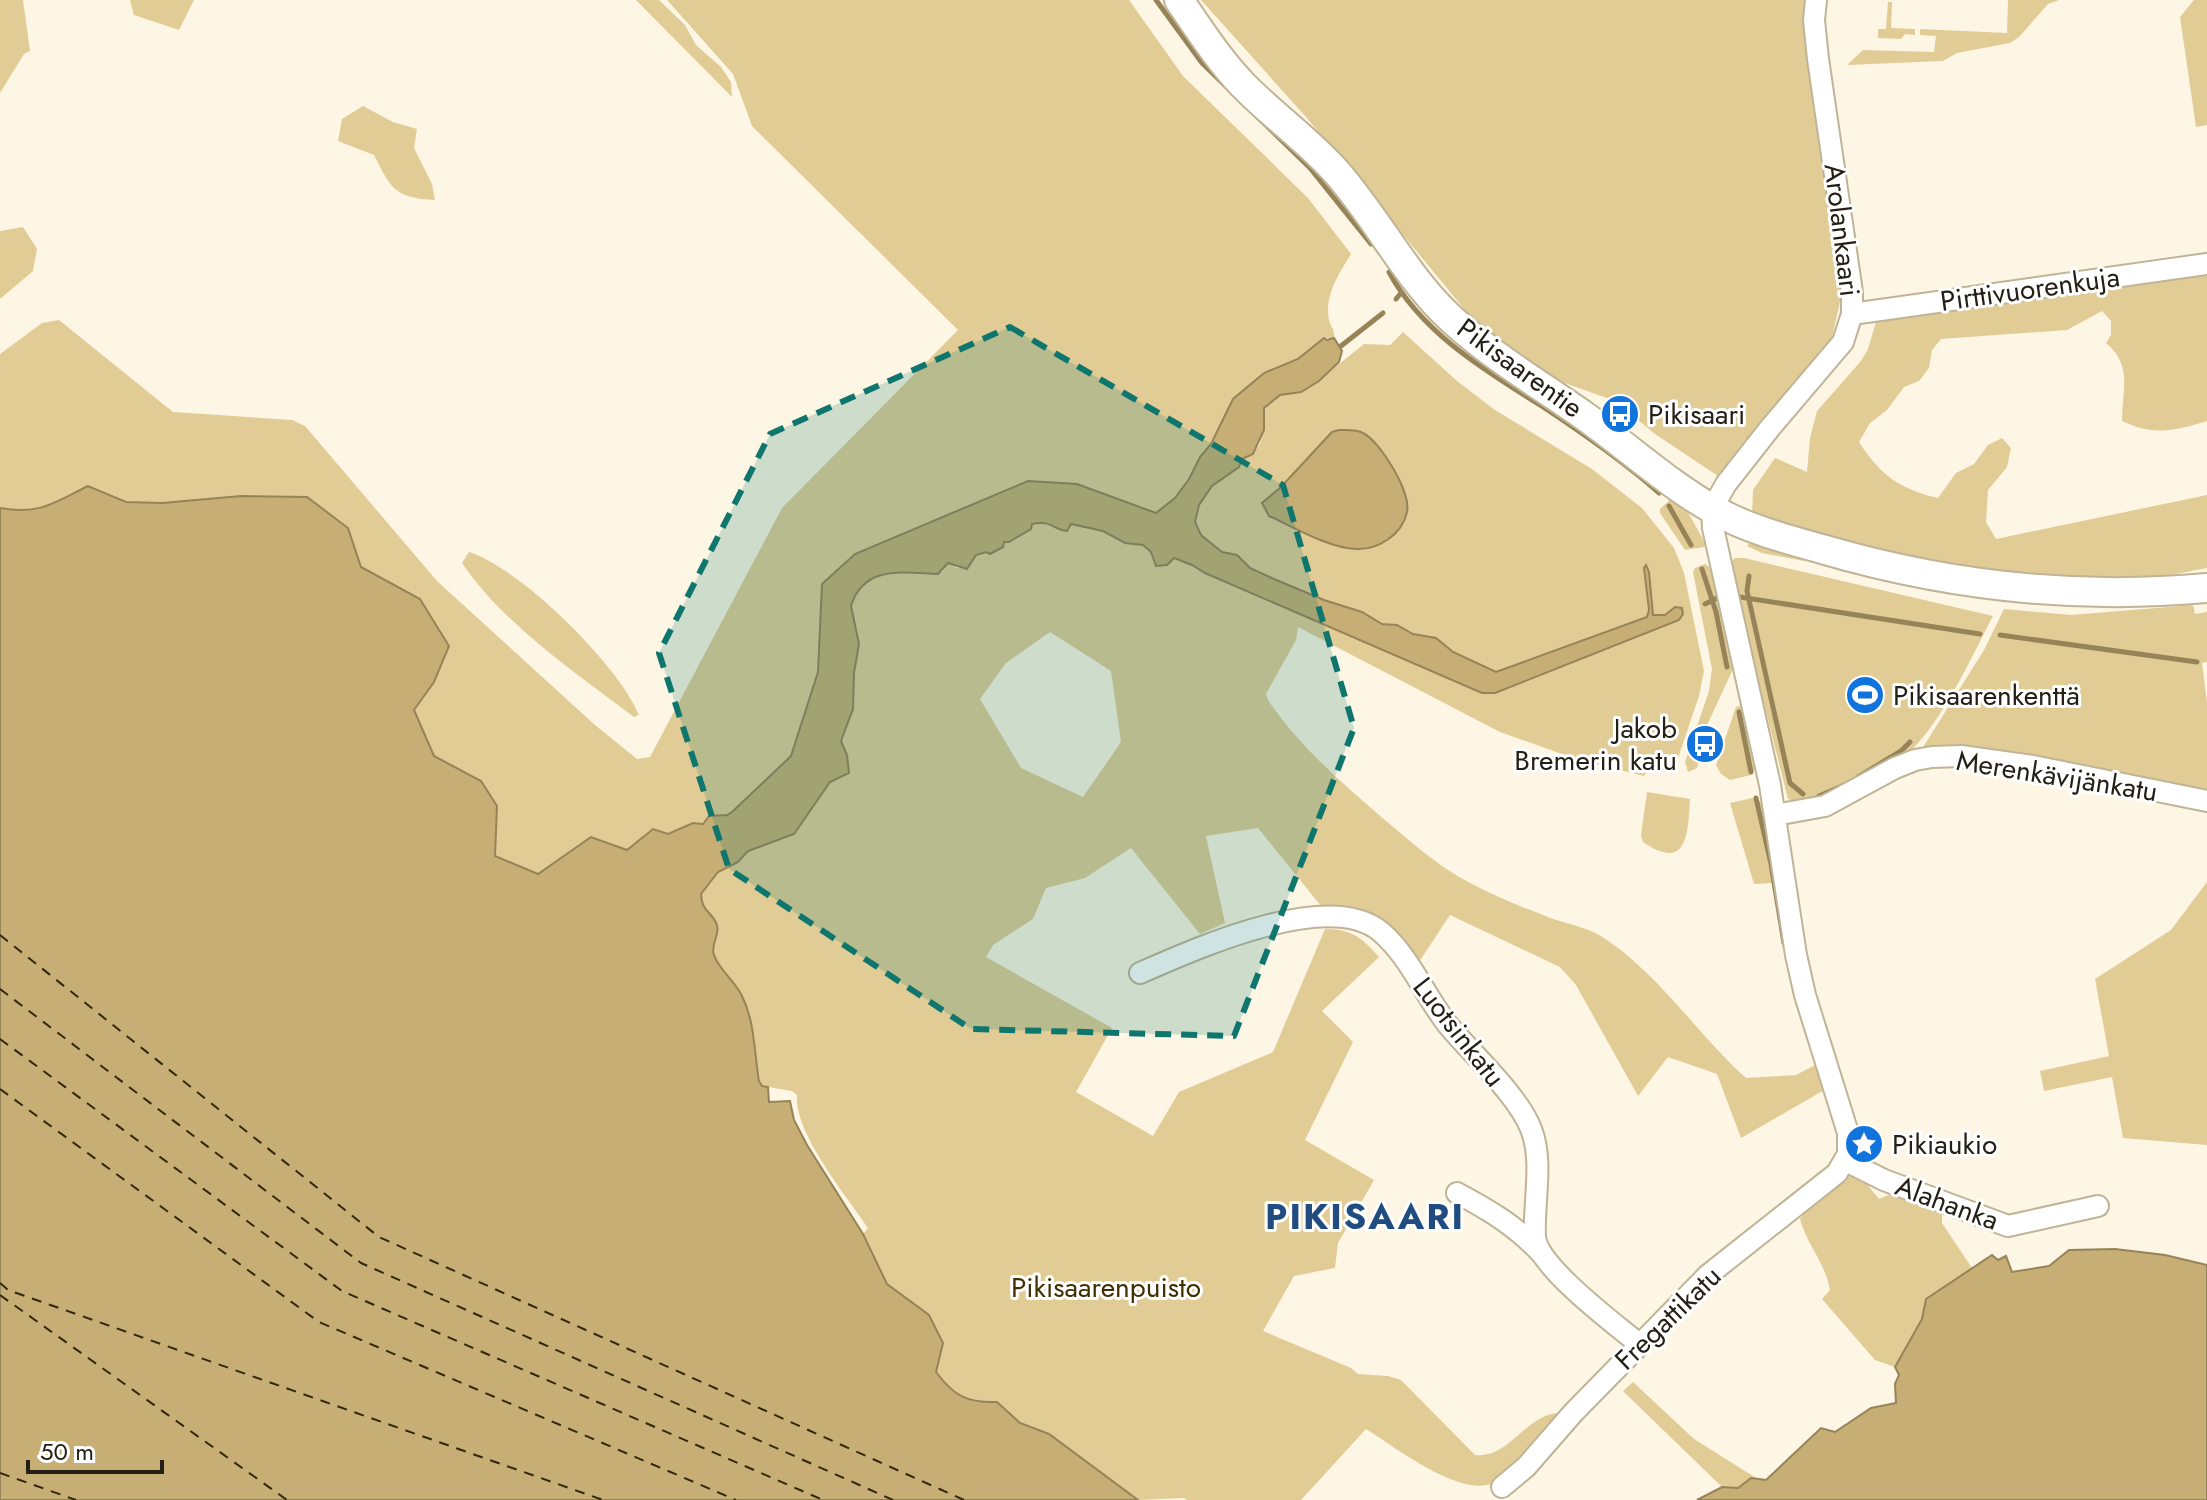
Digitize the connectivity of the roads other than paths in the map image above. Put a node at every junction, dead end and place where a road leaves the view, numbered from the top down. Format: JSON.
{"nodes":[{"id":1,"x":1179,"y":0,"type":"edge"},
{"id":2,"x":1816,"y":0,"type":"edge"},
{"id":3,"x":2207,"y":264,"type":"edge"},
{"id":4,"x":1852,"y":314,"type":"junction"},
{"id":5,"x":1712,"y":509,"type":"junction"},
{"id":6,"x":2207,"y":588,"type":"edge"},
{"id":7,"x":2207,"y":801,"type":"edge"},
{"id":8,"x":1775,"y":815,"type":"junction"},
{"id":9,"x":1140,"y":973,"type":"dead end"},
{"id":10,"x":1846,"y":1161,"type":"junction"},
{"id":11,"x":1457,"y":1193,"type":"dead end"},
{"id":12,"x":2098,"y":1206,"type":"dead end"},
{"id":13,"x":1542,"y":1255,"type":"junction"},
{"id":14,"x":1639,"y":1344,"type":"junction"},
{"id":15,"x":1502,"y":1487,"type":"dead end"}],
"edges":[{"from":1,"to":5,"type":"street","name":"Pikisaarentie"},
{"from":2,"to":4,"type":"street","name":"Arolankaari"},
{"from":3,"to":4,"type":"street","name":"Pirttivuorenkuja"},
{"from":4,"to":5,"type":"street","name":"Arolankaari"},
{"from":5,"to":6,"type":"street","name":"Pikisaarentie"},
{"from":5,"to":8,"type":"street"},
{"from":7,"to":8,"type":"street","name":"Merenkävijänkatu"},
{"from":8,"to":10,"type":"street"},
{"from":9,"to":13,"type":"street","name":"Luotsinkatu"},
{"from":10,"to":12,"type":"street","name":"Alahanka"},
{"from":10,"to":14,"type":"street","name":"Fregattikatu"},
{"from":11,"to":13,"type":"street"},
{"from":13,"to":14,"type":"street"},
{"from":14,"to":15,"type":"street","name":"Fregattikatu"}]}
